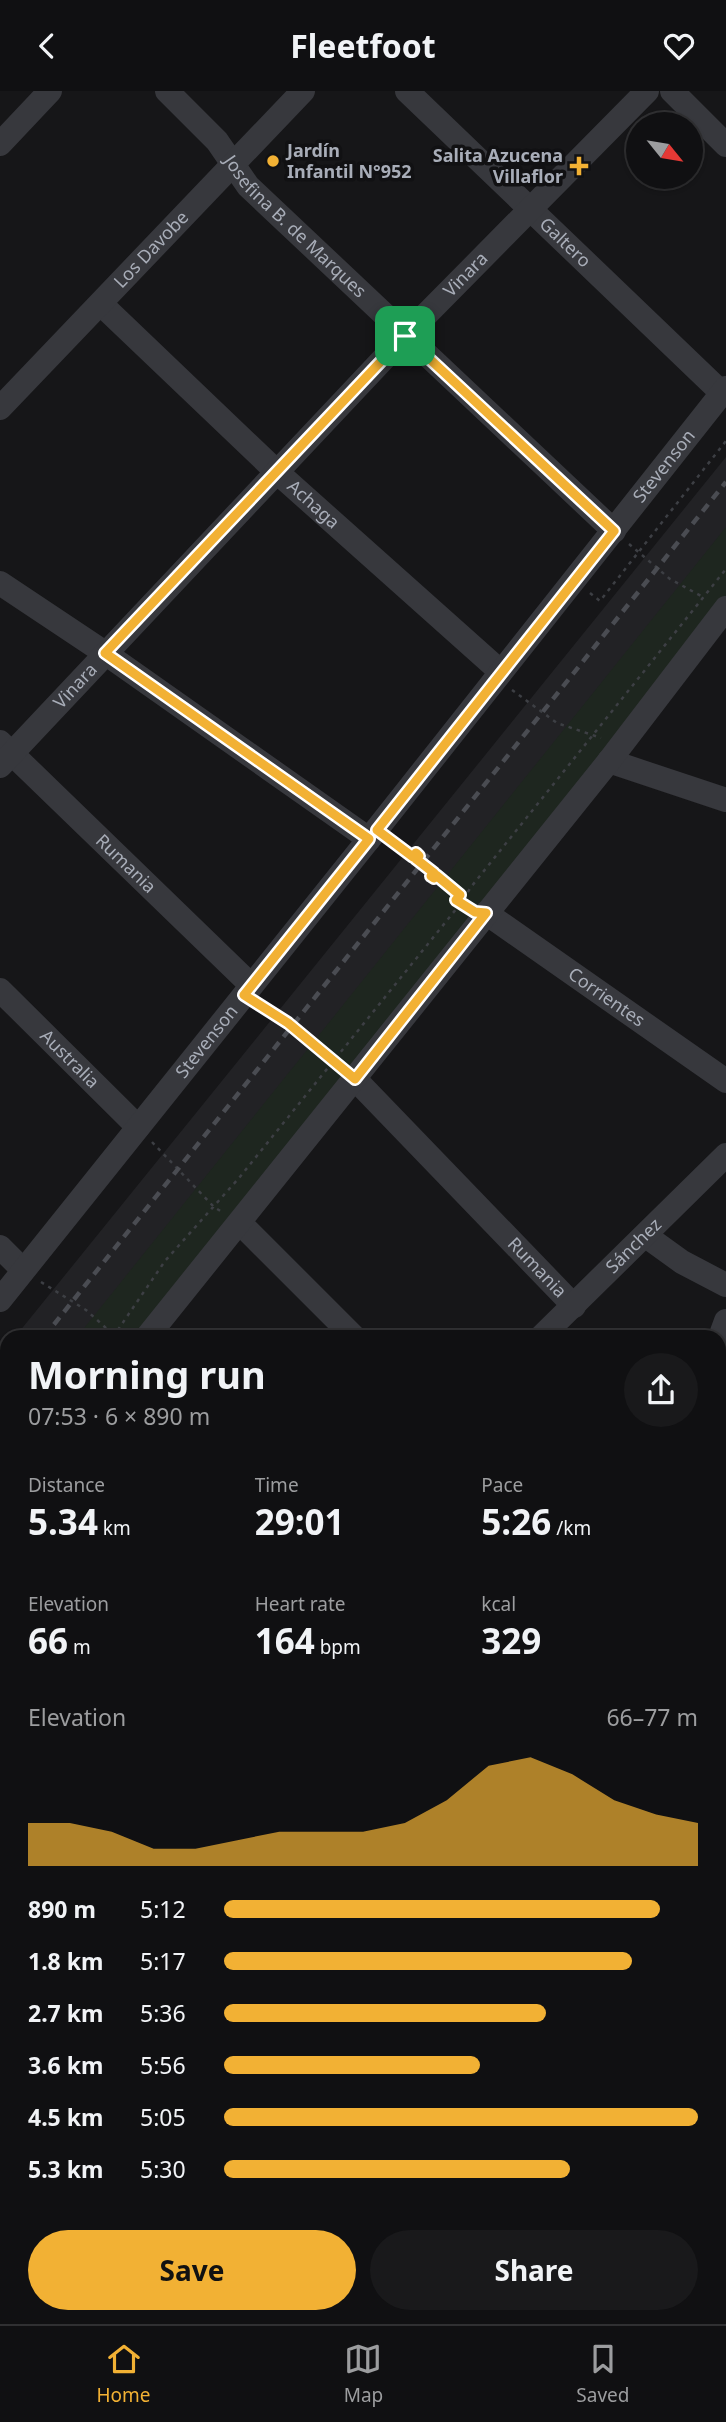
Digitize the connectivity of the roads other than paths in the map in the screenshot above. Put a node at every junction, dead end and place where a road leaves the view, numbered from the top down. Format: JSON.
{"nodes":[{"id":1,"x":50,"y":91,"type":"edge"},
{"id":2,"x":167,"y":91,"type":"edge"},
{"id":3,"x":303,"y":91,"type":"edge"},
{"id":4,"x":407,"y":91,"type":"edge"},
{"id":5,"x":648,"y":91,"type":"edge"},
{"id":6,"x":672,"y":91,"type":"edge"},
{"id":7,"x":0,"y":144,"type":"edge"},
{"id":8,"x":726,"y":145,"type":"edge"},
{"id":9,"x":232,"y":163,"type":"junction"},
{"id":10,"x":531,"y":209,"type":"junction"},
{"id":11,"x":101,"y":304,"type":"junction"},
{"id":12,"x":405,"y":336,"type":"junction"},
{"id":13,"x":724,"y":391,"type":"edge"},
{"id":14,"x":0,"y":408,"type":"edge"},
{"id":15,"x":278,"y":473,"type":"junction"},
{"id":16,"x":614,"y":531,"type":"junction"},
{"id":17,"x":0,"y":583,"type":"edge"},
{"id":18,"x":726,"y":609,"type":"edge"},
{"id":19,"x":105,"y":653,"type":"junction"},
{"id":20,"x":498,"y":675,"type":"junction"},
{"id":21,"x":615,"y":753,"type":"junction"},
{"id":22,"x":4,"y":754,"type":"edge"},
{"id":23,"x":726,"y":800,"type":"edge"},
{"id":24,"x":373,"y":835,"type":"junction"},
{"id":25,"x":486,"y":913,"type":"junction"},
{"id":26,"x":0,"y":990,"type":"edge"},
{"id":27,"x":248,"y":990,"type":"junction"},
{"id":28,"x":355,"y":1079,"type":"junction"},
{"id":29,"x":726,"y":1081,"type":"edge"},
{"id":30,"x":138,"y":1127,"type":"junction"},
{"id":31,"x":726,"y":1155,"type":"edge"},
{"id":32,"x":240,"y":1223,"type":"junction"},
{"id":33,"x":646,"y":1236,"type":"junction"},
{"id":34,"x":0,"y":1247,"type":"edge"},
{"id":35,"x":23,"y":1270,"type":"junction"},
{"id":36,"x":726,"y":1285,"type":"edge"},
{"id":37,"x":0,"y":1300,"type":"edge"},
{"id":38,"x":574,"y":1306,"type":"junction"},
{"id":39,"x":153,"y":1330,"type":"edge"},
{"id":40,"x":347,"y":1330,"type":"edge"},
{"id":41,"x":548,"y":1330,"type":"edge"}],
"edges":[{"from":1,"to":7,"type":"street"},
{"from":2,"to":9,"type":"street","name":"Josefina B. de Marques"},
{"from":3,"to":9,"type":"street","name":"Los Davobe"},
{"from":4,"to":10,"type":"street","name":"Galtero"},
{"from":5,"to":10,"type":"street","name":"Vinara"},
{"from":6,"to":8,"type":"street"},
{"from":9,"to":11,"type":"street","name":"Los Davobe"},
{"from":9,"to":12,"type":"street","name":"Josefina B. de Marques"},
{"from":10,"to":12,"type":"street","name":"Vinara"},
{"from":10,"to":13,"type":"street","name":"Galtero"},
{"from":11,"to":14,"type":"street","name":"Los Davobe"},
{"from":11,"to":15,"type":"street","name":"Achaga"},
{"from":12,"to":15,"type":"street","name":"Vinara"},
{"from":12,"to":16,"type":"street","name":"Josefina B. de Marques"},
{"from":13,"to":16,"type":"street","name":"Stevenson"},
{"from":15,"to":19,"type":"street","name":"Vinara"},
{"from":15,"to":20,"type":"street","name":"Achaga"},
{"from":16,"to":20,"type":"street","name":"Stevenson"},
{"from":17,"to":19,"type":"street"},
{"from":18,"to":21,"type":"street"},
{"from":19,"to":22,"type":"street","name":"Vinara"},
{"from":19,"to":24,"type":"street"},
{"from":20,"to":24,"type":"street","name":"Stevenson"},
{"from":21,"to":23,"type":"street"},
{"from":21,"to":25,"type":"street"},
{"from":22,"to":27,"type":"street","name":"Rumania"},
{"from":24,"to":27,"type":"street","name":"Stevenson"},
{"from":25,"to":28,"type":"street"},
{"from":25,"to":29,"type":"street","name":"Corrientes"},
{"from":26,"to":30,"type":"street","name":"Australia"},
{"from":27,"to":30,"type":"street","name":"Stevenson"},
{"from":28,"to":32,"type":"street"},
{"from":28,"to":38,"type":"street","name":"Rumania"},
{"from":30,"to":35,"type":"street","name":"Stevenson"},
{"from":31,"to":33,"type":"street","name":"Sánchez"},
{"from":32,"to":39,"type":"street"},
{"from":32,"to":40,"type":"street"},
{"from":33,"to":36,"type":"street"},
{"from":33,"to":38,"type":"street","name":"Sánchez"},
{"from":34,"to":35,"type":"street"},
{"from":35,"to":37,"type":"street","name":"Stevenson"},
{"from":38,"to":41,"type":"street","name":"Sánchez"}]}
